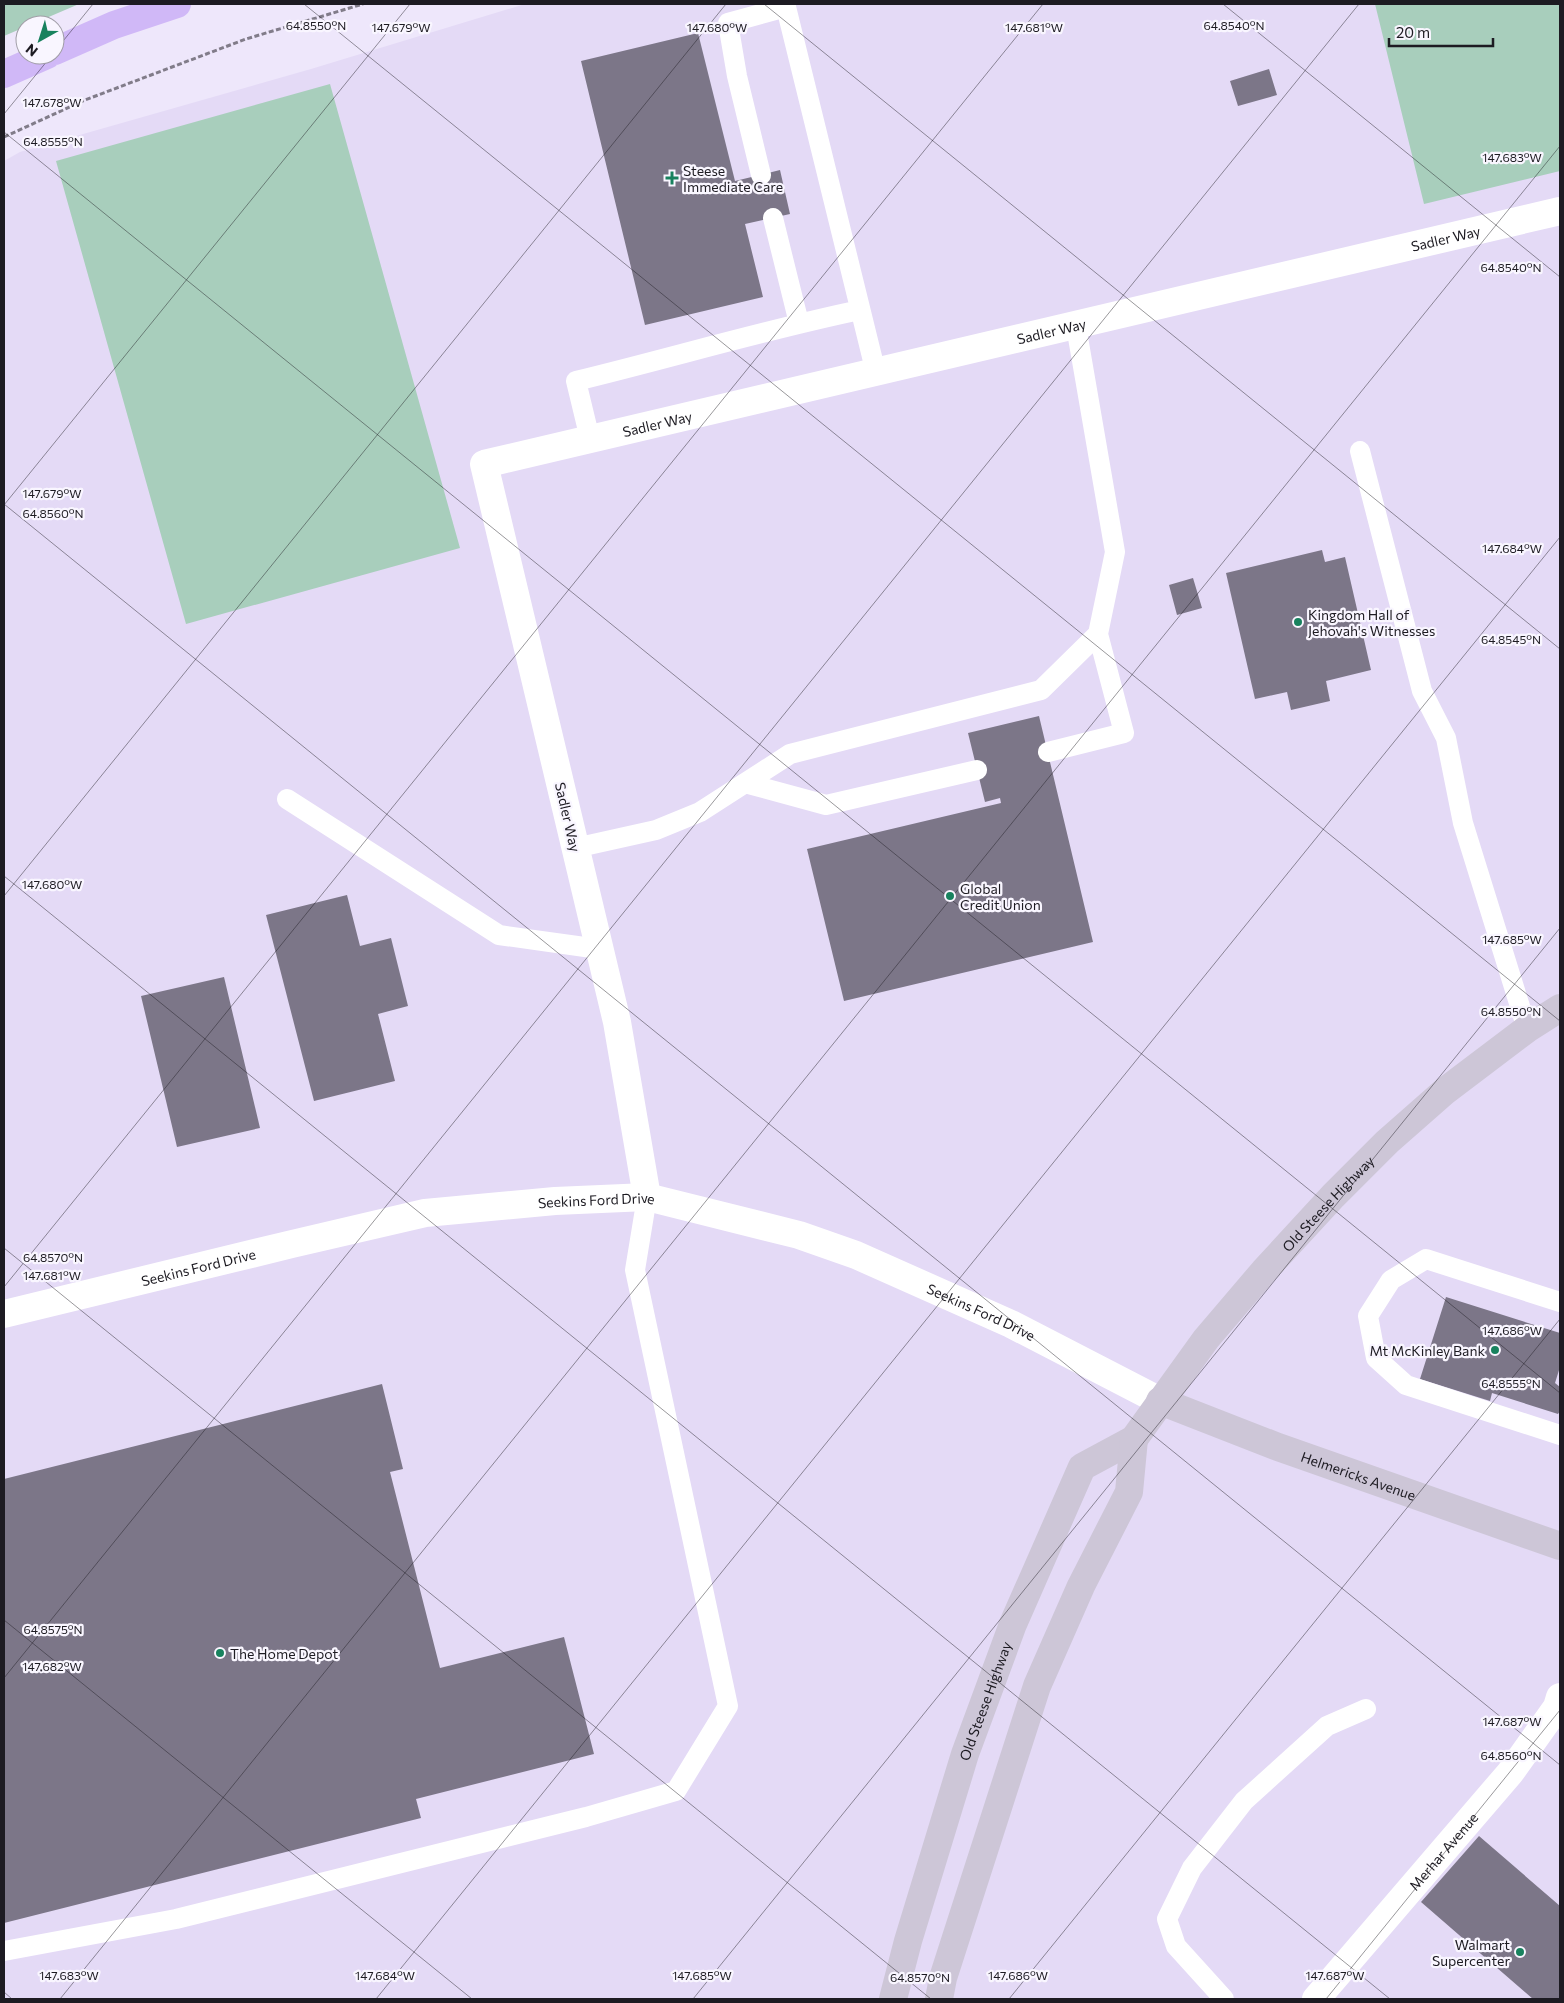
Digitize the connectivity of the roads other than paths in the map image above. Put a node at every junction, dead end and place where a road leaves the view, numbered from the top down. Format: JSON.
{"nodes":[{"id":1,"x":177,"y":4,"type":"edge"},
{"id":2,"x":65,"y":47,"type":"edge"},
{"id":3,"x":24,"y":65,"type":"edge"},
{"id":4,"x":4,"y":74,"type":"edge"},
{"id":5,"x":761,"y":174,"type":"dead end"},
{"id":6,"x":1560,"y":210,"type":"edge"},
{"id":7,"x":772,"y":218,"type":"dead end"},
{"id":8,"x":860,"y":310,"type":"junction"},
{"id":9,"x":799,"y":323,"type":"junction"},
{"id":10,"x":1076,"y":326,"type":"junction"},
{"id":11,"x":876,"y":373,"type":"junction"},
{"id":12,"x":590,"y":439,"type":"junction"},
{"id":13,"x":1360,"y":450,"type":"dead end"},
{"id":14,"x":1098,"y":634,"type":"junction"},
{"id":15,"x":1048,"y":752,"type":"dead end"},
{"id":16,"x":977,"y":770,"type":"dead end"},
{"id":17,"x":745,"y":783,"type":"junction"},
{"id":18,"x":287,"y":799,"type":"dead end"},
{"id":19,"x":575,"y":848,"type":"junction"},
{"id":20,"x":599,"y":949,"type":"junction"},
{"id":21,"x":1560,"y":1008,"type":"edge"},
{"id":22,"x":1527,"y":1029,"type":"junction"},
{"id":23,"x":647,"y":1197,"type":"junction"},
{"id":24,"x":1560,"y":1302,"type":"edge"},
{"id":25,"x":4,"y":1314,"type":"edge"},
{"id":26,"x":1160,"y":1401,"type":"junction"},
{"id":27,"x":1560,"y":1435,"type":"edge"},
{"id":28,"x":1134,"y":1439,"type":"junction"},
{"id":29,"x":1560,"y":1546,"type":"edge"},
{"id":30,"x":1560,"y":1697,"type":"edge"},
{"id":31,"x":1366,"y":1708,"type":"dead end"},
{"id":32,"x":4,"y":1951,"type":"edge"},
{"id":33,"x":944,"y":1992,"type":"edge"},
{"id":34,"x":893,"y":1999,"type":"edge"},
{"id":35,"x":1224,"y":1999,"type":"edge"},
{"id":36,"x":1316,"y":1999,"type":"edge"}],
"edges":[{"from":1,"to":2,"type":"highway"},
{"from":3,"to":4,"type":"highway"},
{"from":5,"to":8,"type":"lane"},
{"from":6,"to":10,"type":"street","name":"Sadler Way"},
{"from":7,"to":9,"type":"lane"},
{"from":8,"to":9,"type":"lane"},
{"from":8,"to":11,"type":"lane"},
{"from":9,"to":12,"type":"lane"},
{"from":10,"to":11,"type":"street","name":"Sadler Way"},
{"from":10,"to":14,"type":"lane"},
{"from":11,"to":12,"type":"street","name":"Sadler Way"},
{"from":12,"to":19,"type":"street","name":"Sadler Way"},
{"from":13,"to":22,"type":"lane"},
{"from":14,"to":15,"type":"lane"},
{"from":14,"to":17,"type":"lane"},
{"from":16,"to":17,"type":"lane"},
{"from":17,"to":19,"type":"lane"},
{"from":18,"to":20,"type":"lane"},
{"from":19,"to":20,"type":"street","name":"Sadler Way"},
{"from":20,"to":23,"type":"street","name":"Sadler Way"},
{"from":21,"to":22,"type":"main road","name":"Old Steese Highway"},
{"from":22,"to":26,"type":"main road","name":"Old Steese Highway"},
{"from":23,"to":25,"type":"street","name":"Seekins Ford Drive"},
{"from":23,"to":26,"type":"street","name":"Seekins Ford Drive"},
{"from":23,"to":32,"type":"lane"},
{"from":24,"to":27,"type":"lane"},
{"from":26,"to":28,"type":"main road","name":"Old Steese Highway"},
{"from":26,"to":29,"type":"main road","name":"Helmericks Avenue"},
{"from":28,"to":33,"type":"main road","name":"Old Steese Highway"},
{"from":28,"to":34,"type":"main road","name":"Old Steese Highway"},
{"from":30,"to":36,"type":"street","name":"Merhar Avenue"},
{"from":31,"to":35,"type":"lane"}]}
